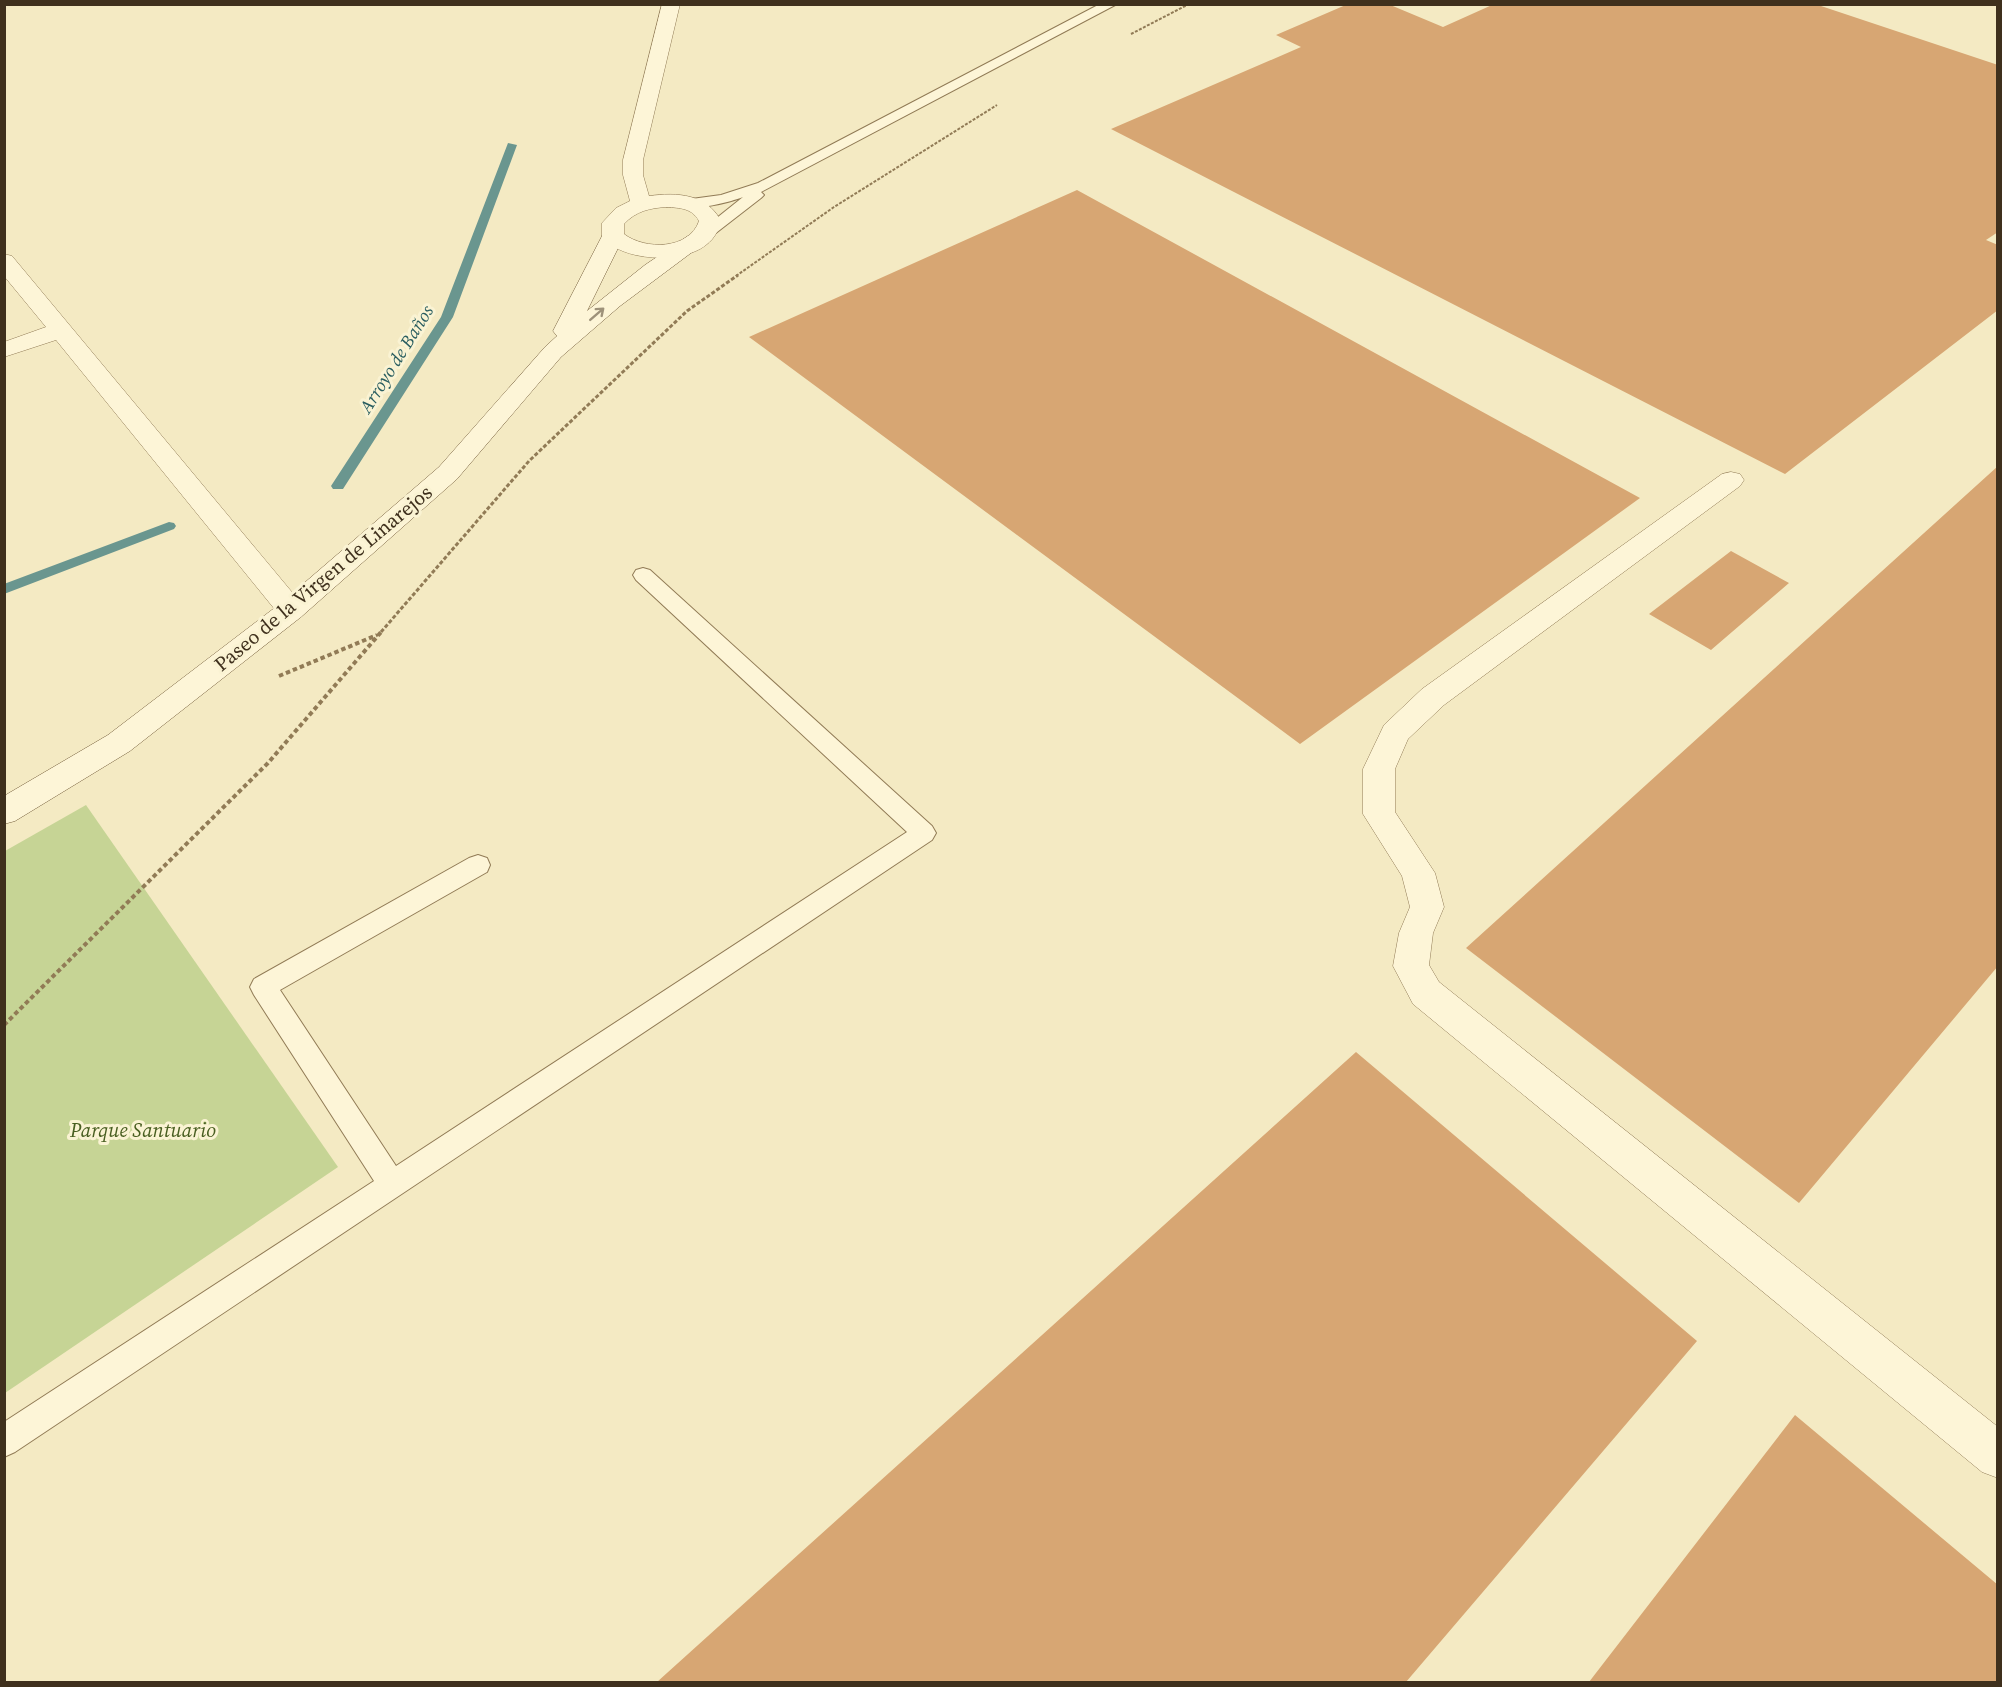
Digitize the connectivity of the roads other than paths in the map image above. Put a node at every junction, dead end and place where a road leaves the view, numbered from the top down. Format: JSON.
{"nodes":[{"id":1,"x":671,"y":4,"type":"edge"},
{"id":2,"x":1110,"y":4,"type":"edge"},
{"id":3,"x":788,"y":174,"type":"junction"},
{"id":4,"x":689,"y":203,"type":"junction"},
{"id":5,"x":641,"y":204,"type":"junction"},
{"id":6,"x":613,"y":236,"type":"junction"},
{"id":7,"x":701,"y":237,"type":"junction"},
{"id":8,"x":4,"y":261,"type":"edge"},
{"id":9,"x":62,"y":330,"type":"junction"},
{"id":10,"x":4,"y":351,"type":"edge"},
{"id":11,"x":553,"y":352,"type":"junction"},
{"id":12,"x":1731,"y":480,"type":"dead end"},
{"id":13,"x":643,"y":575,"type":"dead end"},
{"id":14,"x":291,"y":610,"type":"junction"},
{"id":15,"x":4,"y":812,"type":"edge"},
{"id":16,"x":478,"y":865,"type":"dead end"},
{"id":17,"x":392,"y":1184,"type":"junction"},
{"id":18,"x":4,"y":1441,"type":"edge"},
{"id":19,"x":1998,"y":1456,"type":"edge"}],
"edges":[{"from":1,"to":5,"type":"street"},
{"from":2,"to":3,"type":"lane"},
{"from":3,"to":4,"type":"lane"},
{"from":3,"to":7,"type":"lane"},
{"from":4,"to":5,"type":"street"},
{"from":4,"to":7,"type":"street"},
{"from":5,"to":6,"type":"street"},
{"from":6,"to":7,"type":"street"},
{"from":6,"to":11,"type":"street"},
{"from":11,"to":7,"type":"street","one_way":true},
{"from":8,"to":9,"type":"street"},
{"from":9,"to":10,"type":"street"},
{"from":9,"to":14,"type":"street"},
{"from":11,"to":14,"type":"street","name":"Paseo de la Virgen de Linarejos"},
{"from":12,"to":19,"type":"street"},
{"from":13,"to":17,"type":"lane"},
{"from":14,"to":15,"type":"street","name":"Paseo de la Virgen de Linarejos"},
{"from":16,"to":17,"type":"lane"},
{"from":17,"to":18,"type":"lane"}]}
